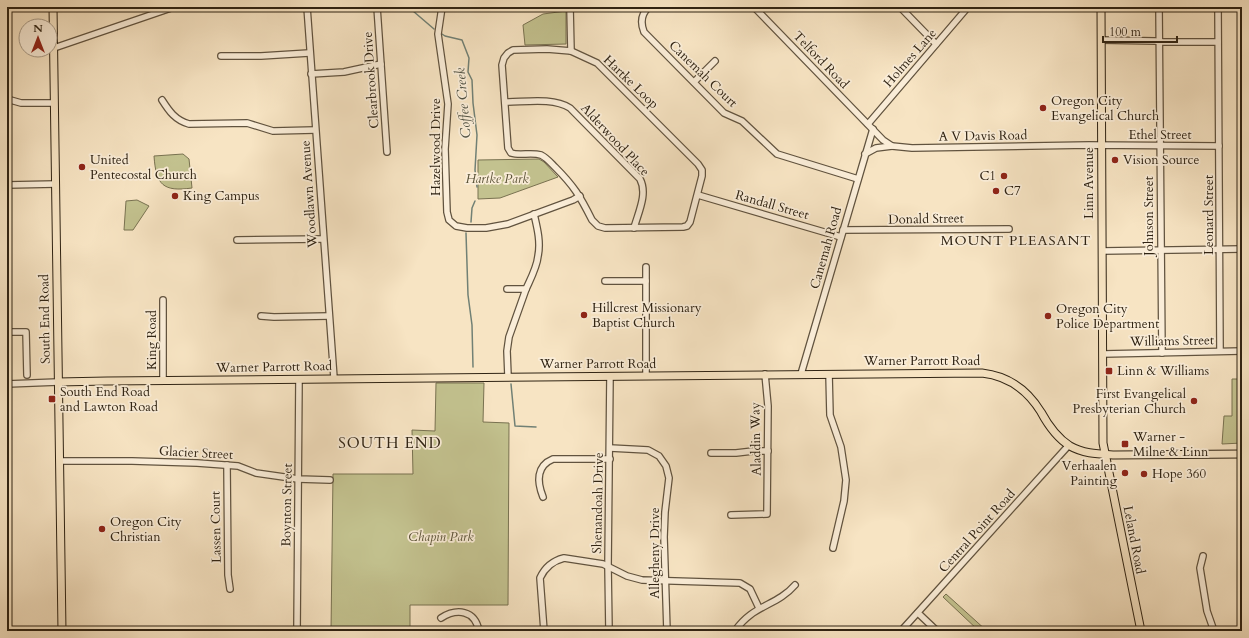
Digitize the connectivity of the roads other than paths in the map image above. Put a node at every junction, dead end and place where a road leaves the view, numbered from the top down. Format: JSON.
{"nodes":[{"id":1,"x":53,"y":7,"type":"edge"},
{"id":2,"x":174,"y":7,"type":"edge"},
{"id":3,"x":306,"y":7,"type":"edge"},
{"id":4,"x":377,"y":7,"type":"edge"},
{"id":5,"x":442,"y":7,"type":"edge"},
{"id":6,"x":570,"y":7,"type":"edge"},
{"id":7,"x":649,"y":7,"type":"edge"},
{"id":8,"x":754,"y":7,"type":"edge"},
{"id":9,"x":900,"y":7,"type":"edge"},
{"id":10,"x":968,"y":7,"type":"edge"},
{"id":11,"x":1101,"y":7,"type":"edge"},
{"id":12,"x":1159,"y":7,"type":"edge"},
{"id":13,"x":1218,"y":7,"type":"edge"},
{"id":14,"x":53,"y":18,"type":"edge"},
{"id":15,"x":1101,"y":40,"type":"junction"},
{"id":16,"x":1160,"y":42,"type":"junction"},
{"id":17,"x":1218,"y":42,"type":"junction"},
{"id":18,"x":936,"y":44,"type":"junction"},
{"id":19,"x":58,"y":47,"type":"edge"},
{"id":20,"x":571,"y":51,"type":"junction"},
{"id":21,"x":309,"y":53,"type":"junction"},
{"id":22,"x":221,"y":56,"type":"dead end"},
{"id":23,"x":54,"y":58,"type":"edge"},
{"id":24,"x":715,"y":61,"type":"dead end"},
{"id":25,"x":381,"y":64,"type":"junction"},
{"id":26,"x":311,"y":74,"type":"junction"},
{"id":27,"x":694,"y":82,"type":"junction"},
{"id":28,"x":7,"y":99,"type":"edge"},
{"id":29,"x":162,"y":100,"type":"dead end"},
{"id":30,"x":505,"y":102,"type":"junction"},
{"id":31,"x":54,"y":103,"type":"junction"},
{"id":32,"x":868,"y":124,"type":"junction"},
{"id":33,"x":873,"y":129,"type":"junction"},
{"id":34,"x":315,"y":130,"type":"junction"},
{"id":35,"x":1101,"y":145,"type":"junction"},
{"id":36,"x":892,"y":146,"type":"junction"},
{"id":37,"x":1160,"y":146,"type":"junction"},
{"id":38,"x":1219,"y":146,"type":"junction"},
{"id":39,"x":387,"y":152,"type":"dead end"},
{"id":40,"x":865,"y":154,"type":"junction"},
{"id":41,"x":858,"y":179,"type":"junction"},
{"id":42,"x":56,"y":184,"type":"junction"},
{"id":43,"x":7,"y":185,"type":"edge"},
{"id":44,"x":698,"y":195,"type":"junction"},
{"id":45,"x":580,"y":196,"type":"junction"},
{"id":46,"x":534,"y":214,"type":"junction"},
{"id":47,"x":634,"y":228,"type":"junction"},
{"id":48,"x":1009,"y":229,"type":"dead end"},
{"id":49,"x":843,"y":230,"type":"junction"},
{"id":50,"x":841,"y":237,"type":"junction"},
{"id":51,"x":323,"y":239,"type":"junction"},
{"id":52,"x":237,"y":240,"type":"dead end"},
{"id":53,"x":1220,"y":249,"type":"junction"},
{"id":54,"x":1242,"y":249,"type":"edge"},
{"id":55,"x":1160,"y":250,"type":"junction"},
{"id":56,"x":1102,"y":251,"type":"junction"},
{"id":57,"x":646,"y":267,"type":"dead end"},
{"id":58,"x":606,"y":281,"type":"dead end"},
{"id":59,"x":646,"y":281,"type":"junction"},
{"id":60,"x":506,"y":289,"type":"dead end"},
{"id":61,"x":526,"y":289,"type":"junction"},
{"id":62,"x":163,"y":300,"type":"dead end"},
{"id":63,"x":261,"y":316,"type":"dead end"},
{"id":64,"x":329,"y":316,"type":"junction"},
{"id":65,"x":7,"y":332,"type":"edge"},
{"id":66,"x":1242,"y":351,"type":"edge"},
{"id":67,"x":1220,"y":352,"type":"junction"},
{"id":68,"x":1162,"y":353,"type":"junction"},
{"id":69,"x":1103,"y":354,"type":"junction"},
{"id":70,"x":765,"y":374,"type":"junction"},
{"id":71,"x":801,"y":374,"type":"junction"},
{"id":72,"x":829,"y":374,"type":"junction"},
{"id":73,"x":27,"y":375,"type":"dead end"},
{"id":74,"x":646,"y":375,"type":"junction"},
{"id":75,"x":508,"y":376,"type":"junction"},
{"id":76,"x":610,"y":376,"type":"junction"},
{"id":77,"x":334,"y":378,"type":"junction"},
{"id":78,"x":299,"y":379,"type":"junction"},
{"id":79,"x":163,"y":380,"type":"junction"},
{"id":80,"x":58,"y":382,"type":"junction"},
{"id":81,"x":7,"y":384,"type":"edge"},
{"id":82,"x":1069,"y":445,"type":"junction"},
{"id":83,"x":610,"y":448,"type":"junction"},
{"id":84,"x":768,"y":451,"type":"junction"},
{"id":85,"x":711,"y":453,"type":"dead end"},
{"id":86,"x":1105,"y":454,"type":"junction"},
{"id":87,"x":1242,"y":454,"type":"edge"},
{"id":88,"x":610,"y":459,"type":"junction"},
{"id":89,"x":60,"y":461,"type":"junction"},
{"id":90,"x":227,"y":466,"type":"junction"},
{"id":91,"x":298,"y":479,"type":"junction"},
{"id":92,"x":330,"y":480,"type":"dead end"},
{"id":93,"x":542,"y":497,"type":"dead end"},
{"id":94,"x":731,"y":515,"type":"dead end"},
{"id":95,"x":833,"y":548,"type":"dead end"},
{"id":96,"x":1203,"y":556,"type":"dead end"},
{"id":97,"x":608,"y":566,"type":"junction"},
{"id":98,"x":666,"y":581,"type":"junction"},
{"id":99,"x":795,"y":585,"type":"dead end"},
{"id":100,"x":230,"y":589,"type":"dead end"},
{"id":101,"x":759,"y":608,"type":"junction"},
{"id":102,"x":918,"y":613,"type":"junction"},
{"id":103,"x":441,"y":618,"type":"dead end"},
{"id":104,"x":62,"y":631,"type":"edge"},
{"id":105,"x":297,"y":631,"type":"edge"},
{"id":106,"x":479,"y":631,"type":"edge"},
{"id":107,"x":544,"y":631,"type":"edge"},
{"id":108,"x":609,"y":631,"type":"edge"},
{"id":109,"x":667,"y":631,"type":"edge"},
{"id":110,"x":735,"y":631,"type":"edge"},
{"id":111,"x":901,"y":631,"type":"edge"},
{"id":112,"x":937,"y":631,"type":"edge"},
{"id":113,"x":1141,"y":631,"type":"edge"},
{"id":114,"x":1214,"y":631,"type":"edge"}],
"edges":[{"from":1,"to":14,"type":"main road","name":"South End Road"},
{"from":2,"to":19,"type":"street"},
{"from":3,"to":21,"type":"street","name":"Woodlawn Avenue"},
{"from":4,"to":25,"type":"street","name":"Clearbrook Drive"},
{"from":5,"to":46,"type":"street","name":"Hazelwood Drive"},
{"from":6,"to":20,"type":"street"},
{"from":7,"to":27,"type":"street","name":"Canemah Court"},
{"from":8,"to":32,"type":"street","name":"Telford Road"},
{"from":9,"to":18,"type":"street"},
{"from":10,"to":18,"type":"street","name":"Holmes Lane"},
{"from":11,"to":15,"type":"main road","name":"Linn Avenue"},
{"from":12,"to":16,"type":"street","name":"Johnson Street"},
{"from":13,"to":17,"type":"street","name":"Leonard Street"},
{"from":15,"to":16,"type":"street"},
{"from":15,"to":35,"type":"main road","name":"Linn Avenue"},
{"from":16,"to":17,"type":"street"},
{"from":16,"to":37,"type":"street","name":"Johnson Street"},
{"from":17,"to":38,"type":"street","name":"Leonard Street"},
{"from":18,"to":32,"type":"street","name":"Holmes Lane"},
{"from":20,"to":30,"type":"street","name":"Hartke Loop"},
{"from":20,"to":44,"type":"street","name":"Hartke Loop"},
{"from":21,"to":22,"type":"street"},
{"from":21,"to":26,"type":"street","name":"Woodlawn Avenue"},
{"from":23,"to":31,"type":"main road","name":"South End Road"},
{"from":24,"to":27,"type":"street"},
{"from":25,"to":26,"type":"street"},
{"from":25,"to":39,"type":"street","name":"Clearbrook Drive"},
{"from":26,"to":34,"type":"street","name":"Woodlawn Avenue"},
{"from":27,"to":41,"type":"street","name":"Canemah Court"},
{"from":28,"to":31,"type":"street"},
{"from":29,"to":34,"type":"street"},
{"from":30,"to":45,"type":"street","name":"Hartke Loop"},
{"from":30,"to":47,"type":"street","name":"Alderwood Place"},
{"from":31,"to":42,"type":"main road","name":"South End Road"},
{"from":32,"to":33,"type":"street","name":"Telford Road"},
{"from":33,"to":36,"type":"street"},
{"from":33,"to":40,"type":"street","name":"Canemah Road"},
{"from":34,"to":51,"type":"street","name":"Woodlawn Avenue"},
{"from":35,"to":36,"type":"street","name":"A V Davis Road"},
{"from":35,"to":37,"type":"street","name":"Ethel Street"},
{"from":35,"to":56,"type":"main road","name":"Linn Avenue"},
{"from":36,"to":40,"type":"street","name":"A V Davis Road"},
{"from":37,"to":38,"type":"street","name":"Ethel Street"},
{"from":37,"to":55,"type":"street","name":"Johnson Street"},
{"from":38,"to":53,"type":"street","name":"Leonard Street"},
{"from":40,"to":41,"type":"street","name":"Canemah Road"},
{"from":41,"to":49,"type":"street","name":"Canemah Road"},
{"from":42,"to":43,"type":"street"},
{"from":42,"to":80,"type":"main road","name":"South End Road"},
{"from":44,"to":47,"type":"street","name":"Hartke Loop"},
{"from":44,"to":50,"type":"street","name":"Randall Street"},
{"from":45,"to":46,"type":"street","name":"Hazelwood Drive"},
{"from":45,"to":47,"type":"street","name":"Hartke Loop"},
{"from":46,"to":61,"type":"street"},
{"from":48,"to":49,"type":"street","name":"Donald Street"},
{"from":49,"to":50,"type":"street","name":"Canemah Road"},
{"from":50,"to":71,"type":"street","name":"Canemah Road"},
{"from":51,"to":52,"type":"street"},
{"from":51,"to":64,"type":"street","name":"Woodlawn Avenue"},
{"from":53,"to":54,"type":"street"},
{"from":53,"to":55,"type":"street"},
{"from":53,"to":67,"type":"street","name":"Leonard Street"},
{"from":55,"to":56,"type":"street"},
{"from":55,"to":68,"type":"street","name":"Johnson Street"},
{"from":56,"to":69,"type":"main road","name":"Linn Avenue"},
{"from":57,"to":59,"type":"street"},
{"from":58,"to":59,"type":"street"},
{"from":59,"to":74,"type":"street"},
{"from":60,"to":61,"type":"street"},
{"from":61,"to":75,"type":"street"},
{"from":62,"to":79,"type":"street","name":"King Road"},
{"from":63,"to":64,"type":"street"},
{"from":64,"to":77,"type":"street","name":"Woodlawn Avenue"},
{"from":65,"to":73,"type":"street"},
{"from":66,"to":67,"type":"street","name":"Williams Street"},
{"from":67,"to":68,"type":"street","name":"Williams Street"},
{"from":68,"to":69,"type":"street","name":"Williams Street"},
{"from":69,"to":86,"type":"main road","name":"Linn Avenue"},
{"from":70,"to":71,"type":"main road","name":"Warner Parrott Road"},
{"from":70,"to":74,"type":"main road","name":"Warner Parrott Road"},
{"from":70,"to":84,"type":"street","name":"Aladdin Way"},
{"from":71,"to":72,"type":"main road","name":"Warner Parrott Road"},
{"from":72,"to":82,"type":"main road","name":"Warner Parrott Road"},
{"from":72,"to":95,"type":"street"},
{"from":74,"to":76,"type":"main road","name":"Warner Parrott Road"},
{"from":75,"to":76,"type":"main road","name":"Warner Parrott Road"},
{"from":75,"to":77,"type":"main road","name":"Warner Parrott Road"},
{"from":76,"to":83,"type":"street","name":"Shenandoah Drive"},
{"from":77,"to":78,"type":"main road","name":"Warner Parrott Road"},
{"from":78,"to":79,"type":"main road","name":"Warner Parrott Road"},
{"from":78,"to":91,"type":"street","name":"Boynton Street"},
{"from":79,"to":80,"type":"main road","name":"Warner Parrott Road"},
{"from":80,"to":81,"type":"street"},
{"from":80,"to":89,"type":"main road","name":"South End Road"},
{"from":82,"to":86,"type":"main road","name":"Warner Parrott Road"},
{"from":82,"to":102,"type":"street","name":"Central Point Road"},
{"from":83,"to":88,"type":"street","name":"Shenandoah Drive"},
{"from":83,"to":98,"type":"street","name":"Allegheny Drive"},
{"from":84,"to":85,"type":"street"},
{"from":84,"to":94,"type":"street","name":"Aladdin Way"},
{"from":86,"to":87,"type":"main road","name":"Warner Parrott Road"},
{"from":86,"to":113,"type":"main road","name":"Leland Road"},
{"from":88,"to":93,"type":"street"},
{"from":88,"to":97,"type":"street","name":"Shenandoah Drive"},
{"from":89,"to":90,"type":"street","name":"Glacier Street"},
{"from":89,"to":104,"type":"main road","name":"South End Road"},
{"from":90,"to":91,"type":"street","name":"Glacier Street"},
{"from":90,"to":100,"type":"street","name":"Lassen Court"},
{"from":91,"to":92,"type":"street","name":"Glacier Street"},
{"from":91,"to":105,"type":"street","name":"Boynton Street"},
{"from":96,"to":114,"type":"street"},
{"from":97,"to":98,"type":"street"},
{"from":97,"to":107,"type":"street"},
{"from":97,"to":108,"type":"street","name":"Shenandoah Drive"},
{"from":98,"to":101,"type":"street"},
{"from":98,"to":109,"type":"street","name":"Allegheny Drive"},
{"from":99,"to":101,"type":"street"},
{"from":101,"to":110,"type":"street"},
{"from":102,"to":111,"type":"street","name":"Central Point Road"},
{"from":102,"to":112,"type":"street"},
{"from":103,"to":106,"type":"street"}]}
